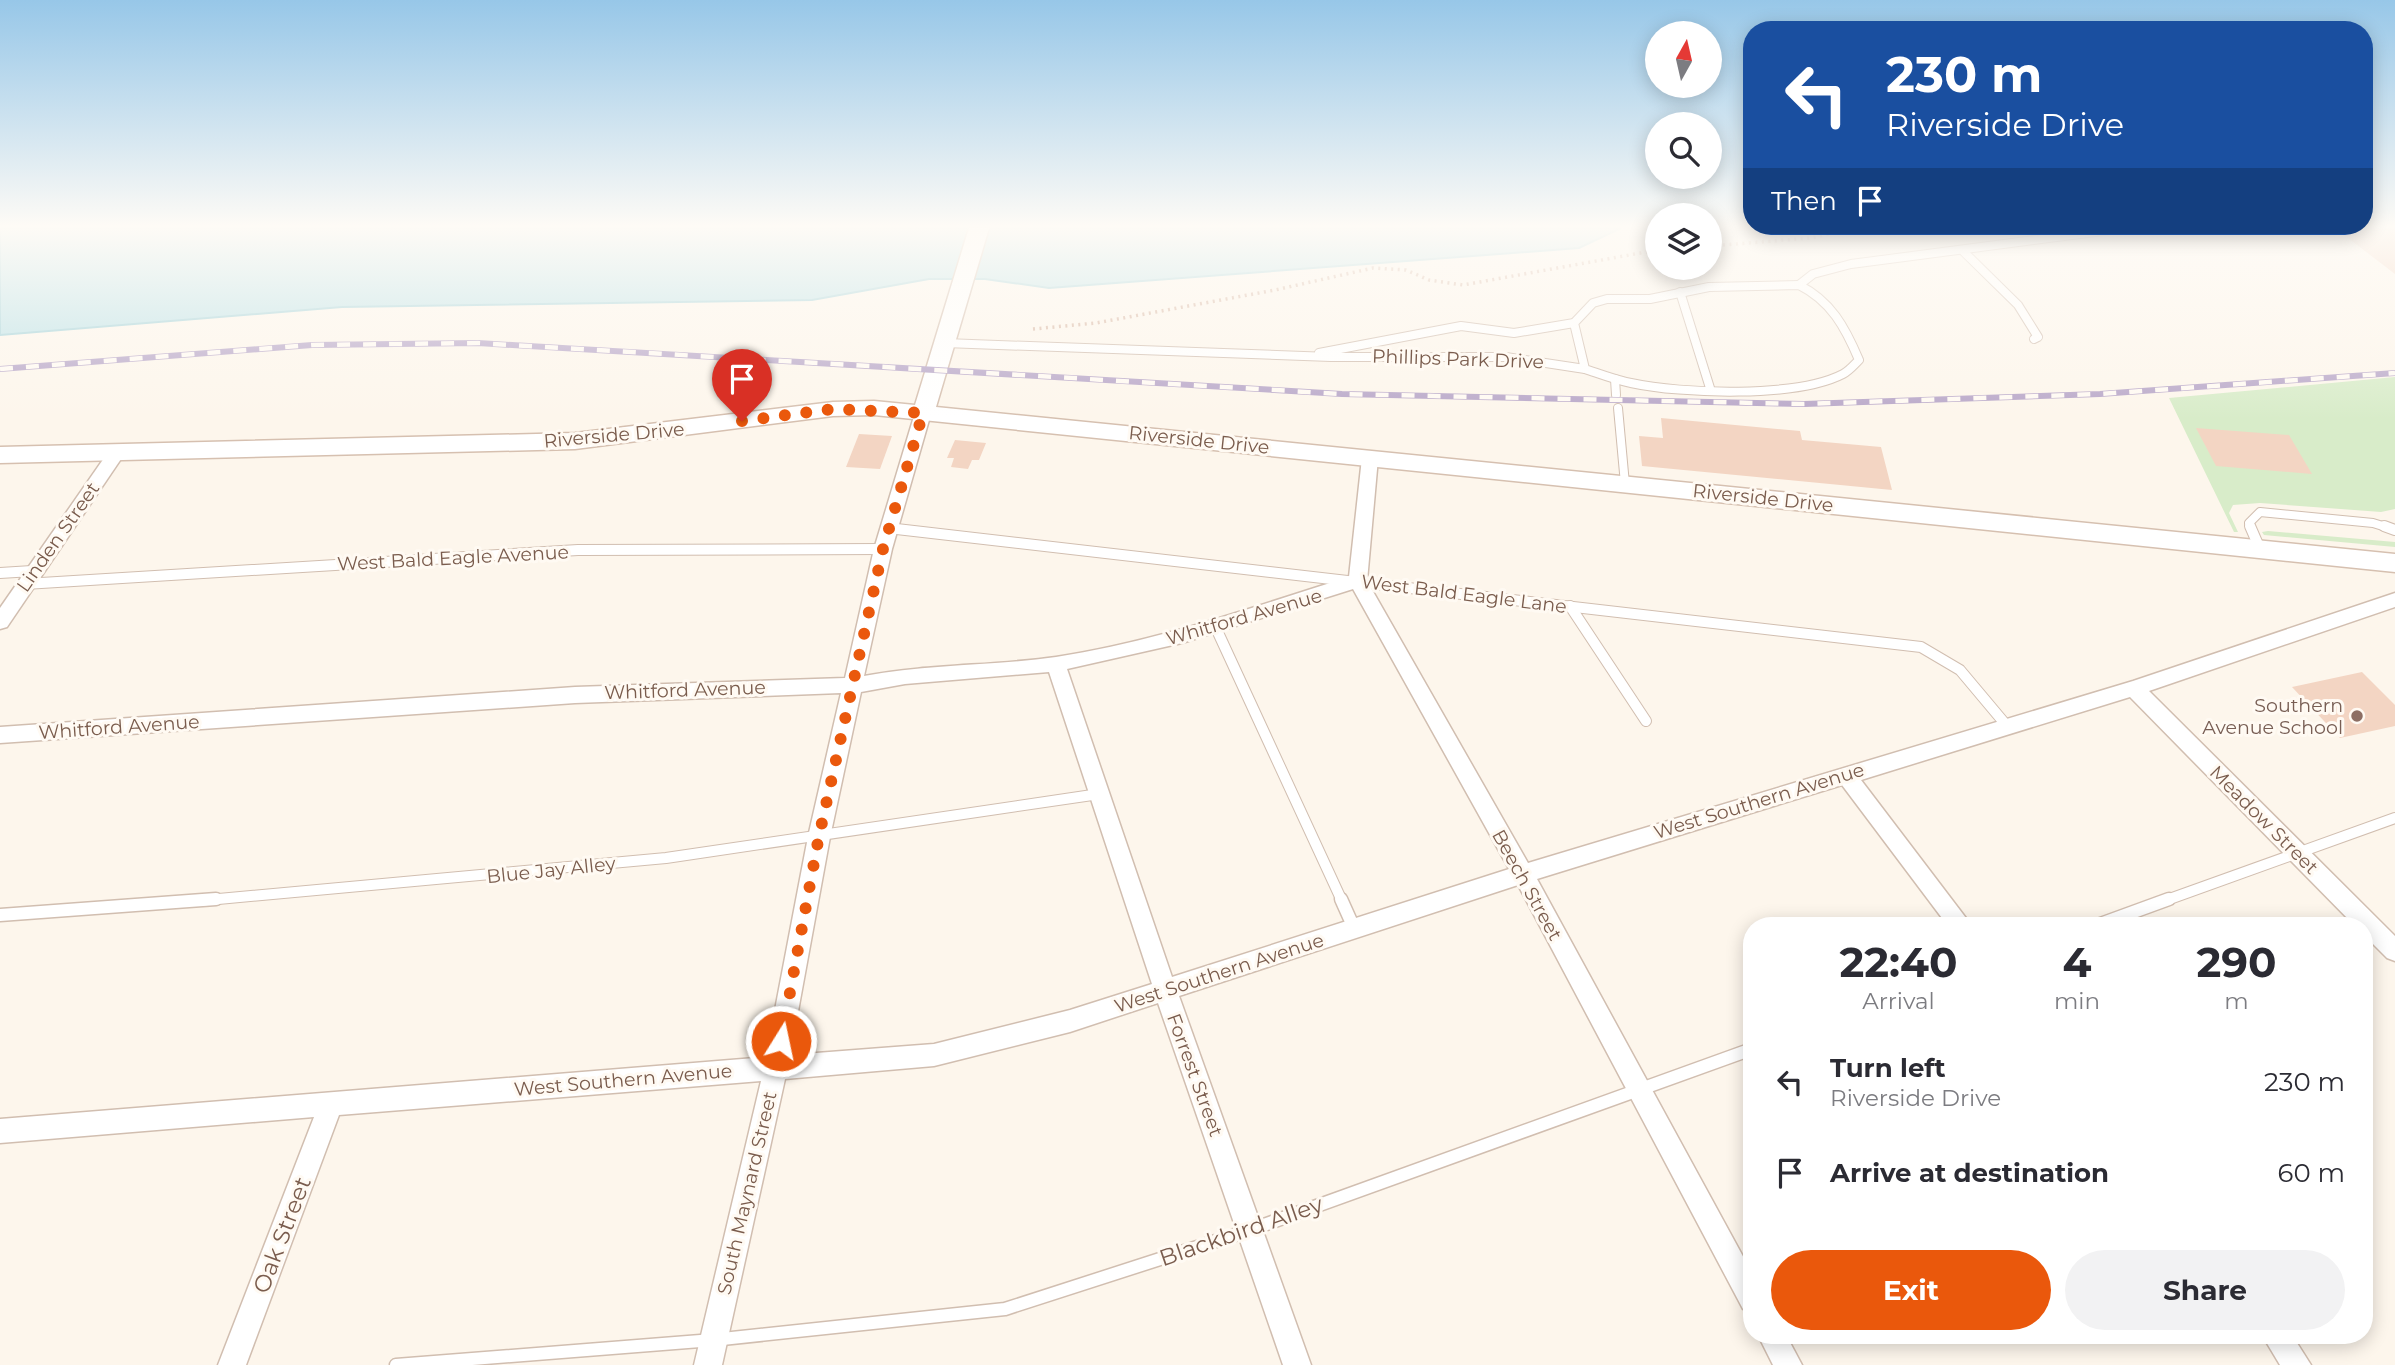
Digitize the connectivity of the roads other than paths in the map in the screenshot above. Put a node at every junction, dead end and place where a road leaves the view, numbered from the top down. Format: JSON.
{"nodes":[{"id":1,"x":960,"y":292,"type":"edge"},
{"id":2,"x":1680,"y":292,"type":"joint"},
{"id":3,"x":1812,"y":292,"type":"edge"},
{"id":4,"x":2005,"y":292,"type":"edge"},
{"id":5,"x":1574,"y":323,"type":"junction"},
{"id":6,"x":2034,"y":339,"type":"dead end"},
{"id":7,"x":944,"y":343,"type":"junction"},
{"id":8,"x":1308,"y":356,"type":"junction"},
{"id":9,"x":1585,"y":370,"type":"junction"},
{"id":10,"x":1615,"y":379,"type":"junction"},
{"id":11,"x":1710,"y":388,"type":"junction"},
{"id":12,"x":1616,"y":395,"type":"dead end"},
{"id":13,"x":1618,"y":408,"type":"dead end"},
{"id":14,"x":923,"y":413,"type":"junction"},
{"id":15,"x":117,"y":452,"type":"junction"},
{"id":16,"x":0,"y":454,"type":"edge"},
{"id":17,"x":1370,"y":458,"type":"junction"},
{"id":18,"x":1625,"y":484,"type":"junction"},
{"id":19,"x":2395,"y":530,"type":"edge"},
{"id":20,"x":886,"y":539,"type":"junction"},
{"id":21,"x":2260,"y":549,"type":"junction"},
{"id":22,"x":2395,"y":563,"type":"edge"},
{"id":23,"x":0,"y":573,"type":"edge"},
{"id":24,"x":28,"y":578,"type":"junction"},
{"id":25,"x":1358,"y":582,"type":"junction"},
{"id":26,"x":2395,"y":600,"type":"edge"},
{"id":27,"x":1570,"y":606,"type":"junction"},
{"id":28,"x":0,"y":622,"type":"edge"},
{"id":29,"x":1215,"y":626,"type":"junction"},
{"id":30,"x":1056,"y":664,"type":"junction"},
{"id":31,"x":855,"y":685,"type":"junction"},
{"id":32,"x":2134,"y":688,"type":"junction"},
{"id":33,"x":1646,"y":721,"type":"dead end"},
{"id":34,"x":2007,"y":726,"type":"junction"},
{"id":35,"x":0,"y":734,"type":"edge"},
{"id":36,"x":1844,"y":774,"type":"junction"},
{"id":37,"x":1099,"y":794,"type":"junction"},
{"id":38,"x":2395,"y":818,"type":"edge"},
{"id":39,"x":819,"y":836,"type":"junction"},
{"id":40,"x":2299,"y":855,"type":"junction"},
{"id":41,"x":1523,"y":874,"type":"junction"},
{"id":42,"x":0,"y":915,"type":"edge"},
{"id":43,"x":1954,"y":917,"type":"edge"},
{"id":44,"x":2121,"y":917,"type":"edge"},
{"id":45,"x":2361,"y":917,"type":"edge"},
{"id":46,"x":1354,"y":929,"type":"junction"},
{"id":47,"x":2373,"y":929,"type":"edge"},
{"id":48,"x":2395,"y":951,"type":"edge"},
{"id":49,"x":1165,"y":990,"type":"junction"},
{"id":50,"x":1743,"y":1052,"type":"edge"},
{"id":51,"x":776,"y":1066,"type":"junction"},
{"id":52,"x":1636,"y":1089,"type":"junction"},
{"id":53,"x":331,"y":1104,"type":"junction"},
{"id":54,"x":0,"y":1131,"type":"edge"},
{"id":55,"x":1250,"y":1230,"type":"junction"},
{"id":56,"x":1743,"y":1284,"type":"edge"},
{"id":57,"x":713,"y":1340,"type":"junction"},
{"id":58,"x":1776,"y":1344,"type":"edge"},
{"id":59,"x":2281,"y":1344,"type":"edge"},
{"id":60,"x":232,"y":1365,"type":"edge"},
{"id":61,"x":396,"y":1365,"type":"edge"},
{"id":62,"x":708,"y":1365,"type":"edge"},
{"id":63,"x":1297,"y":1365,"type":"edge"},
{"id":64,"x":1788,"y":1365,"type":"edge"},
{"id":65,"x":2297,"y":1365,"type":"edge"}],
"edges":[{"from":1,"to":7,"type":"main road","name":"South Maynard Street"},
{"from":2,"to":5,"type":"lane"},
{"from":2,"to":11,"type":"lane"},
{"from":3,"to":11,"type":"lane","name":"Phillips Park Drive"},
{"from":4,"to":6,"type":"lane"},
{"from":5,"to":8,"type":"lane"},
{"from":5,"to":9,"type":"lane"},
{"from":7,"to":8,"type":"lane","name":"Phillips Park Drive"},
{"from":7,"to":14,"type":"main road","name":"South Maynard Street"},
{"from":8,"to":9,"type":"lane","name":"Phillips Park Drive"},
{"from":9,"to":10,"type":"lane","name":"Phillips Park Drive"},
{"from":10,"to":11,"type":"lane","name":"Phillips Park Drive"},
{"from":10,"to":12,"type":"lane"},
{"from":13,"to":18,"type":"lane"},
{"from":14,"to":15,"type":"main road","name":"Riverside Drive"},
{"from":14,"to":17,"type":"main road","name":"Riverside Drive"},
{"from":14,"to":20,"type":"street","name":"South Maynard Street"},
{"from":15,"to":16,"type":"main road","name":"Riverside Drive"},
{"from":15,"to":24,"type":"street","name":"Linden Street"},
{"from":17,"to":18,"type":"main road","name":"Riverside Drive"},
{"from":17,"to":25,"type":"street"},
{"from":18,"to":21,"type":"main road","name":"Riverside Drive"},
{"from":19,"to":21,"type":"lane"},
{"from":20,"to":24,"type":"lane","name":"West Bald Eagle Avenue"},
{"from":20,"to":25,"type":"lane","name":"West Bald Eagle Lane"},
{"from":20,"to":31,"type":"street","name":"South Maynard Street"},
{"from":21,"to":22,"type":"main road","name":"Riverside Drive"},
{"from":23,"to":24,"type":"lane","name":"West Bald Eagle Avenue"},
{"from":24,"to":28,"type":"street","name":"Linden Street"},
{"from":25,"to":27,"type":"lane","name":"West Bald Eagle Lane"},
{"from":25,"to":29,"type":"street","name":"Whitford Avenue"},
{"from":25,"to":41,"type":"street","name":"Beech Street"},
{"from":26,"to":32,"type":"street","name":"West Southern Avenue"},
{"from":27,"to":33,"type":"lane"},
{"from":27,"to":34,"type":"lane","name":"West Bald Eagle Lane"},
{"from":29,"to":30,"type":"street","name":"Whitford Avenue"},
{"from":29,"to":46,"type":"lane"},
{"from":30,"to":31,"type":"street","name":"Whitford Avenue"},
{"from":30,"to":37,"type":"street","name":"Forrest Street"},
{"from":31,"to":35,"type":"street","name":"Whitford Avenue"},
{"from":31,"to":39,"type":"street","name":"South Maynard Street"},
{"from":32,"to":34,"type":"street","name":"West Southern Avenue"},
{"from":32,"to":40,"type":"street","name":"Meadow Street"},
{"from":34,"to":36,"type":"street","name":"West Southern Avenue"},
{"from":36,"to":41,"type":"street","name":"West Southern Avenue"},
{"from":36,"to":43,"type":"street"},
{"from":37,"to":39,"type":"lane","name":"Blue Jay Alley"},
{"from":37,"to":49,"type":"street","name":"Forrest Street"},
{"from":38,"to":40,"type":"lane"},
{"from":39,"to":42,"type":"lane","name":"Blue Jay Alley"},
{"from":39,"to":51,"type":"street","name":"South Maynard Street"},
{"from":40,"to":44,"type":"lane"},
{"from":40,"to":45,"type":"street","name":"Meadow Street"},
{"from":41,"to":46,"type":"street","name":"West Southern Avenue"},
{"from":41,"to":52,"type":"street","name":"Beech Street"},
{"from":46,"to":49,"type":"street","name":"West Southern Avenue"},
{"from":47,"to":48,"type":"street","name":"Meadow Street"},
{"from":49,"to":51,"type":"street","name":"West Southern Avenue"},
{"from":49,"to":55,"type":"street","name":"Forrest Street"},
{"from":50,"to":52,"type":"lane","name":"Blackbird Alley"},
{"from":51,"to":53,"type":"street","name":"West Southern Avenue"},
{"from":51,"to":57,"type":"street","name":"South Maynard Street"},
{"from":52,"to":55,"type":"lane","name":"Blackbird Alley"},
{"from":52,"to":56,"type":"street","name":"Beech Street"},
{"from":53,"to":54,"type":"street","name":"West Southern Avenue"},
{"from":53,"to":60,"type":"street","name":"Oak Street"},
{"from":55,"to":57,"type":"lane","name":"Blackbird Alley"},
{"from":55,"to":63,"type":"street","name":"Forrest Street"},
{"from":57,"to":61,"type":"lane","name":"Blackbird Alley"},
{"from":57,"to":62,"type":"street","name":"South Maynard Street"},
{"from":58,"to":64,"type":"street"},
{"from":59,"to":65,"type":"street"}]}
